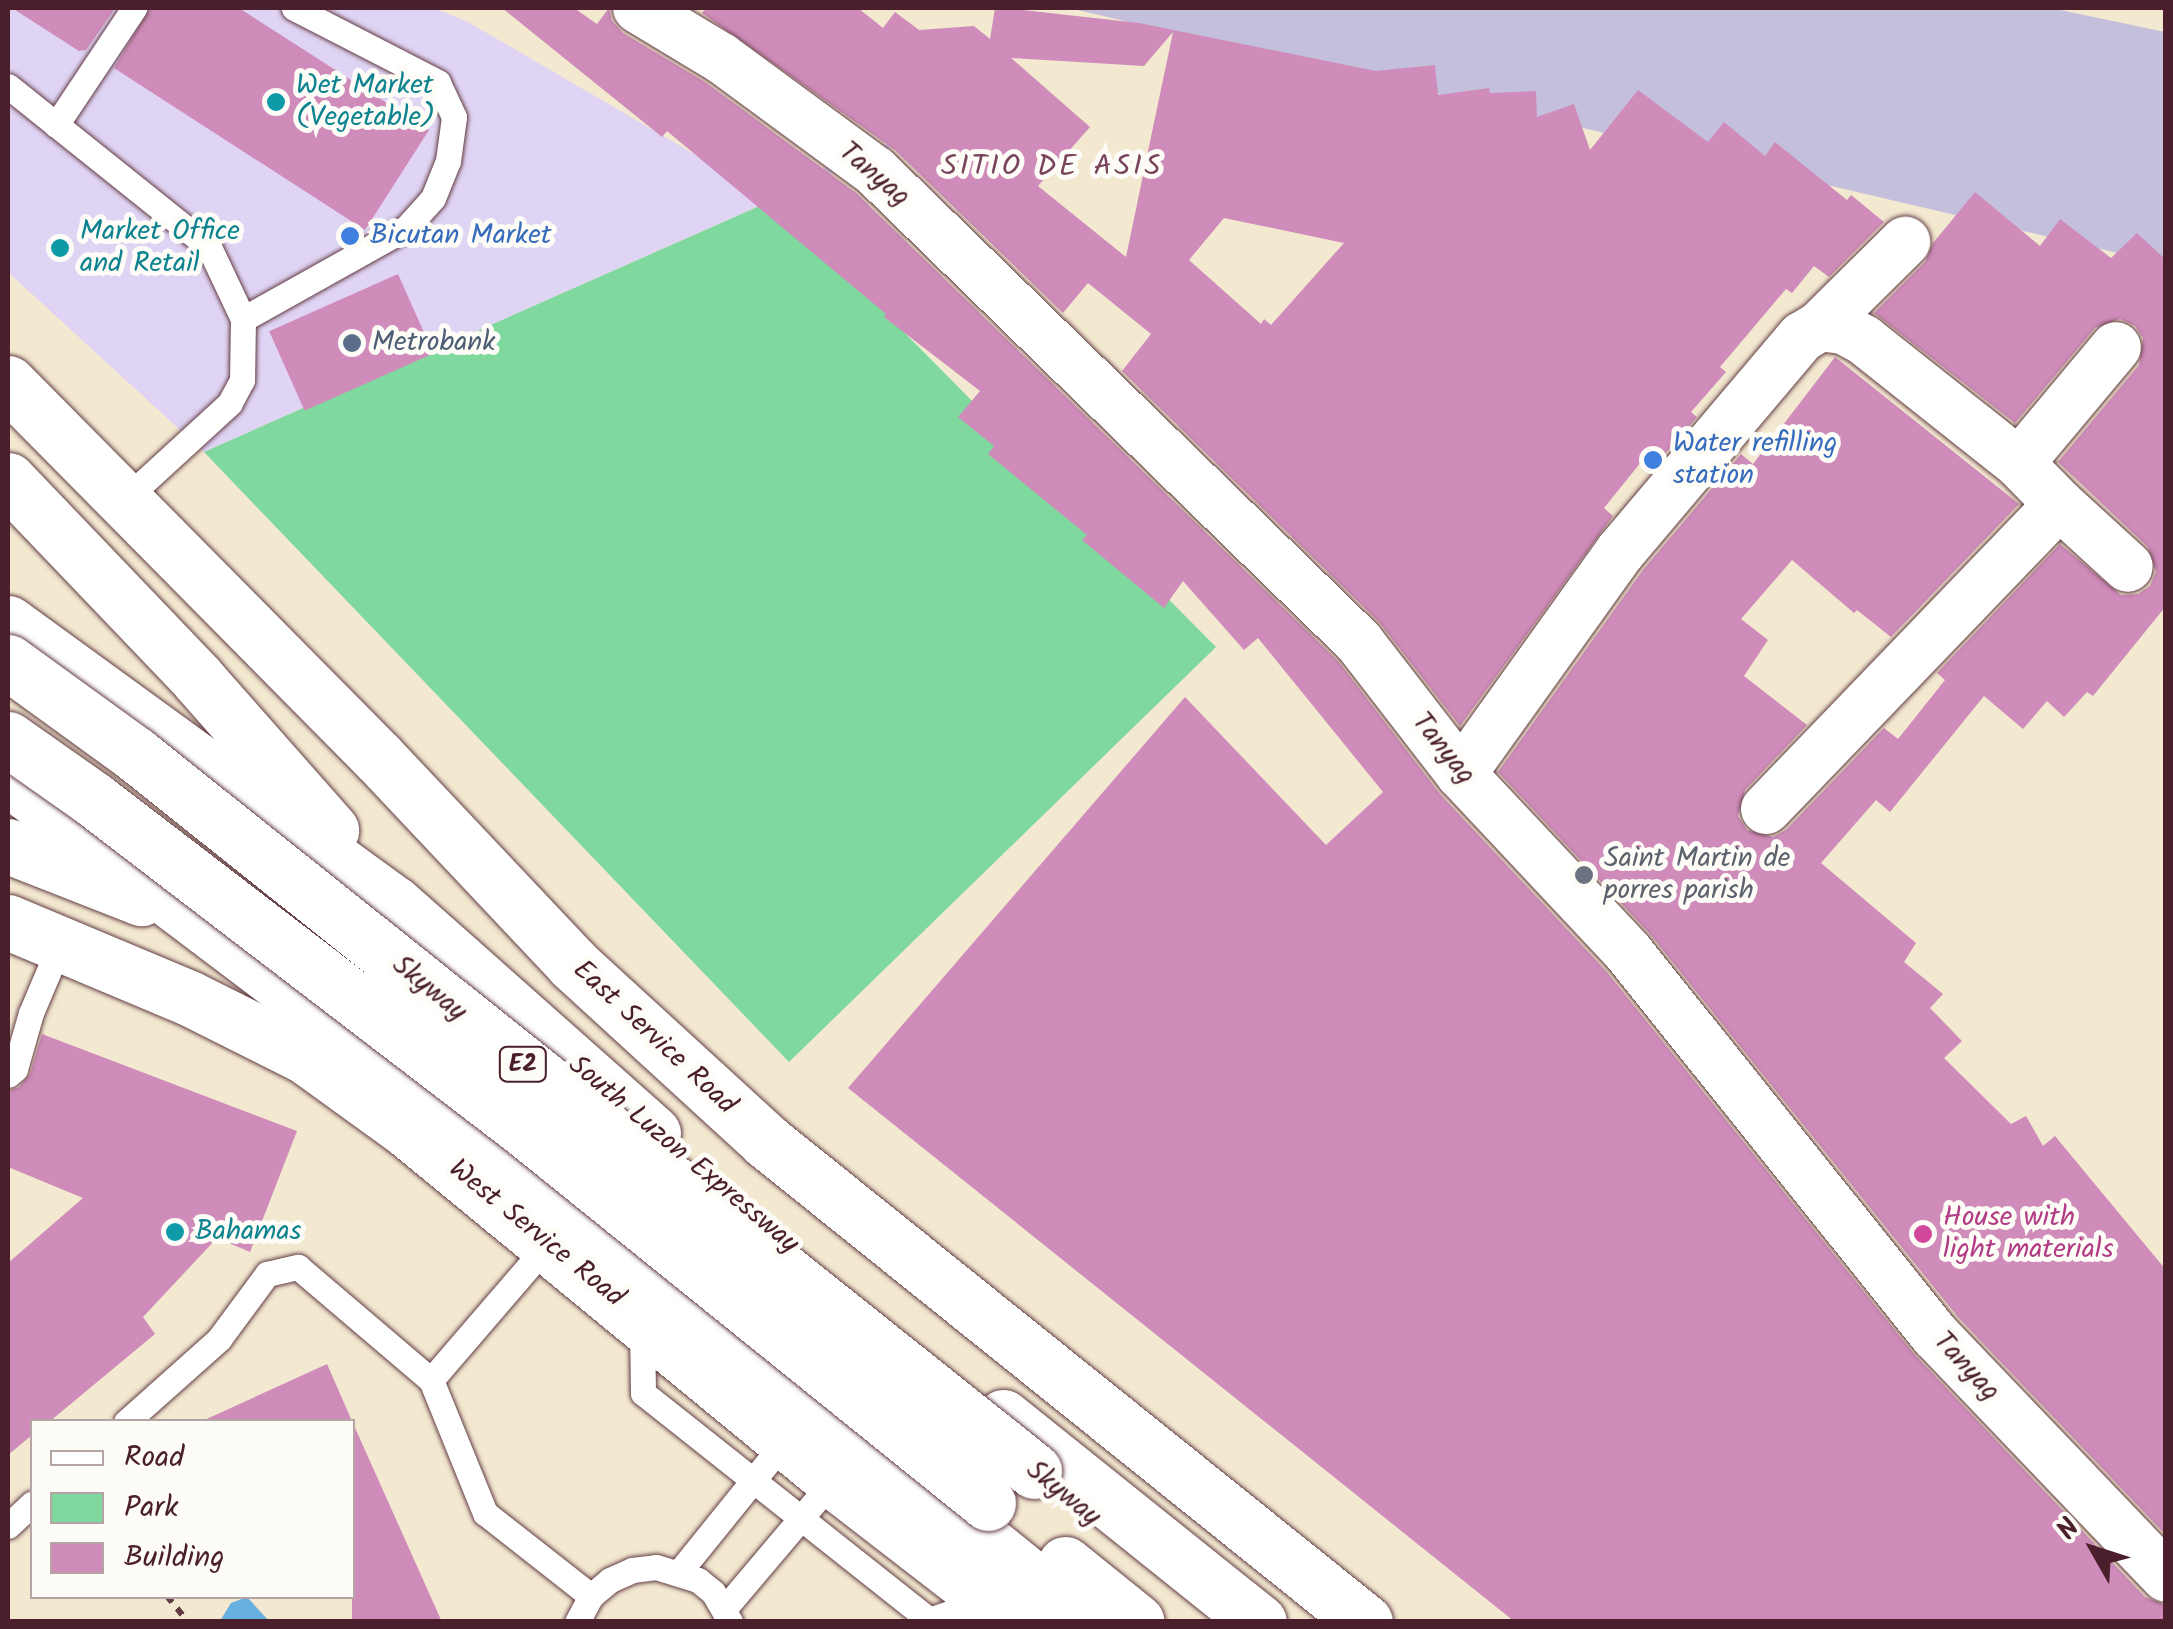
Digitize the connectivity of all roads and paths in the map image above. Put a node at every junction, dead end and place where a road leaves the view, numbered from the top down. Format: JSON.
{"nodes":[{"id":1,"x":134,"y":8,"type":"edge"},
{"id":2,"x":294,"y":8,"type":"edge"},
{"id":3,"x":638,"y":8,"type":"edge"},
{"id":4,"x":8,"y":86,"type":"edge"},
{"id":5,"x":56,"y":125,"type":"junction"},
{"id":6,"x":1905,"y":242,"type":"dead end"},
{"id":7,"x":243,"y":319,"type":"junction"},
{"id":8,"x":1820,"y":326,"type":"junction"},
{"id":9,"x":2116,"y":347,"type":"dead end"},
{"id":10,"x":8,"y":383,"type":"edge"},
{"id":11,"x":2019,"y":463,"type":"junction"},
{"id":12,"x":8,"y":480,"type":"edge"},
{"id":13,"x":121,"y":502,"type":"junction"},
{"id":14,"x":2059,"y":504,"type":"junction"},
{"id":15,"x":2128,"y":567,"type":"dead end"},
{"id":16,"x":8,"y":623,"type":"edge"},
{"id":17,"x":8,"y":662,"type":"edge"},
{"id":18,"x":8,"y":739,"type":"edge"},
{"id":19,"x":1462,"y":774,"type":"junction"},
{"id":20,"x":8,"y":778,"type":"edge"},
{"id":21,"x":1766,"y":809,"type":"dead end"},
{"id":22,"x":8,"y":846,"type":"edge"},
{"id":23,"x":395,"y":904,"type":"junction"},
{"id":24,"x":8,"y":922,"type":"edge"},
{"id":25,"x":61,"y":942,"type":"junction"},
{"id":26,"x":290,"y":988,"type":"junction"},
{"id":27,"x":8,"y":1074,"type":"edge"},
{"id":28,"x":598,"y":1088,"type":"junction"},
{"id":29,"x":528,"y":1171,"type":"junction"},
{"id":30,"x":548,"y":1244,"type":"junction"},
{"id":31,"x":431,"y":1380,"type":"junction"},
{"id":32,"x":129,"y":1419,"type":"edge"},
{"id":33,"x":768,"y":1460,"type":"junction"},
{"id":34,"x":816,"y":1498,"type":"junction"},
{"id":35,"x":30,"y":1506,"type":"edge"},
{"id":36,"x":8,"y":1526,"type":"edge"},
{"id":37,"x":680,"y":1571,"type":"junction"},
{"id":38,"x":2166,"y":1577,"type":"edge"},
{"id":39,"x":592,"y":1596,"type":"junction"},
{"id":40,"x":169,"y":1599,"type":"edge"},
{"id":41,"x":1004,"y":1610,"type":"edge"},
{"id":42,"x":728,"y":1615,"type":"edge"},
{"id":43,"x":188,"y":1622,"type":"edge"},
{"id":44,"x":577,"y":1622,"type":"edge"},
{"id":45,"x":1085,"y":1622,"type":"edge"},
{"id":46,"x":1137,"y":1622,"type":"edge"},
{"id":47,"x":1222,"y":1622,"type":"edge"},
{"id":48,"x":1259,"y":1622,"type":"edge"},
{"id":49,"x":1365,"y":1622,"type":"edge"}],
"edges":[{"from":1,"to":5,"type":"lane"},
{"from":2,"to":7,"type":"lane"},
{"from":3,"to":19,"type":"street","name":"Tanyag"},
{"from":4,"to":5,"type":"lane"},
{"from":5,"to":7,"type":"lane"},
{"from":6,"to":8,"type":"street"},
{"from":7,"to":13,"type":"lane"},
{"from":8,"to":11,"type":"street"},
{"from":8,"to":19,"type":"street"},
{"from":9,"to":11,"type":"street"},
{"from":10,"to":13,"type":"main road","name":"East Service Road"},
{"from":11,"to":14,"type":"street"},
{"from":12,"to":23,"type":"main road"},
{"from":13,"to":49,"type":"main road","name":"East Service Road"},
{"from":14,"to":15,"type":"street"},
{"from":14,"to":21,"type":"street"},
{"from":16,"to":23,"type":"main road","name":"South Luzon Expressway","number":"E2"},
{"from":17,"to":47,"type":"main road","name":"Skyway","number":"E2","bridge":true},
{"from":18,"to":46,"type":"main road","name":"Skyway","number":"E2","bridge":true},
{"from":19,"to":38,"type":"street","name":"Tanyag"},
{"from":20,"to":26,"type":"main road"},
{"from":22,"to":26,"type":"main road"},
{"from":23,"to":28,"type":"main road","name":"South Luzon Expressway","number":"E2"},
{"from":24,"to":25,"type":"main road","name":"West Service Road"},
{"from":25,"to":27,"type":"lane"},
{"from":25,"to":30,"type":"main road","name":"West Service Road"},
{"from":26,"to":29,"type":"main road"},
{"from":28,"to":29,"type":"lane"},
{"from":28,"to":48,"type":"main road","name":"South Luzon Expressway","number":"E2"},
{"from":29,"to":45,"type":"main road"},
{"from":30,"to":31,"type":"lane"},
{"from":30,"to":33,"type":"main road","name":"West Service Road"},
{"from":31,"to":32,"type":"lane"},
{"from":31,"to":39,"type":"lane"},
{"from":33,"to":34,"type":"main road","name":"West Service Road"},
{"from":33,"to":37,"type":"lane"},
{"from":34,"to":41,"type":"main road","name":"West Service Road"},
{"from":34,"to":42,"type":"lane"},
{"from":35,"to":36,"type":"lane"},
{"from":37,"to":39,"type":"lane"},
{"from":37,"to":42,"type":"lane"},
{"from":39,"to":44,"type":"lane"},
{"from":40,"to":43,"type":"path"}]}
